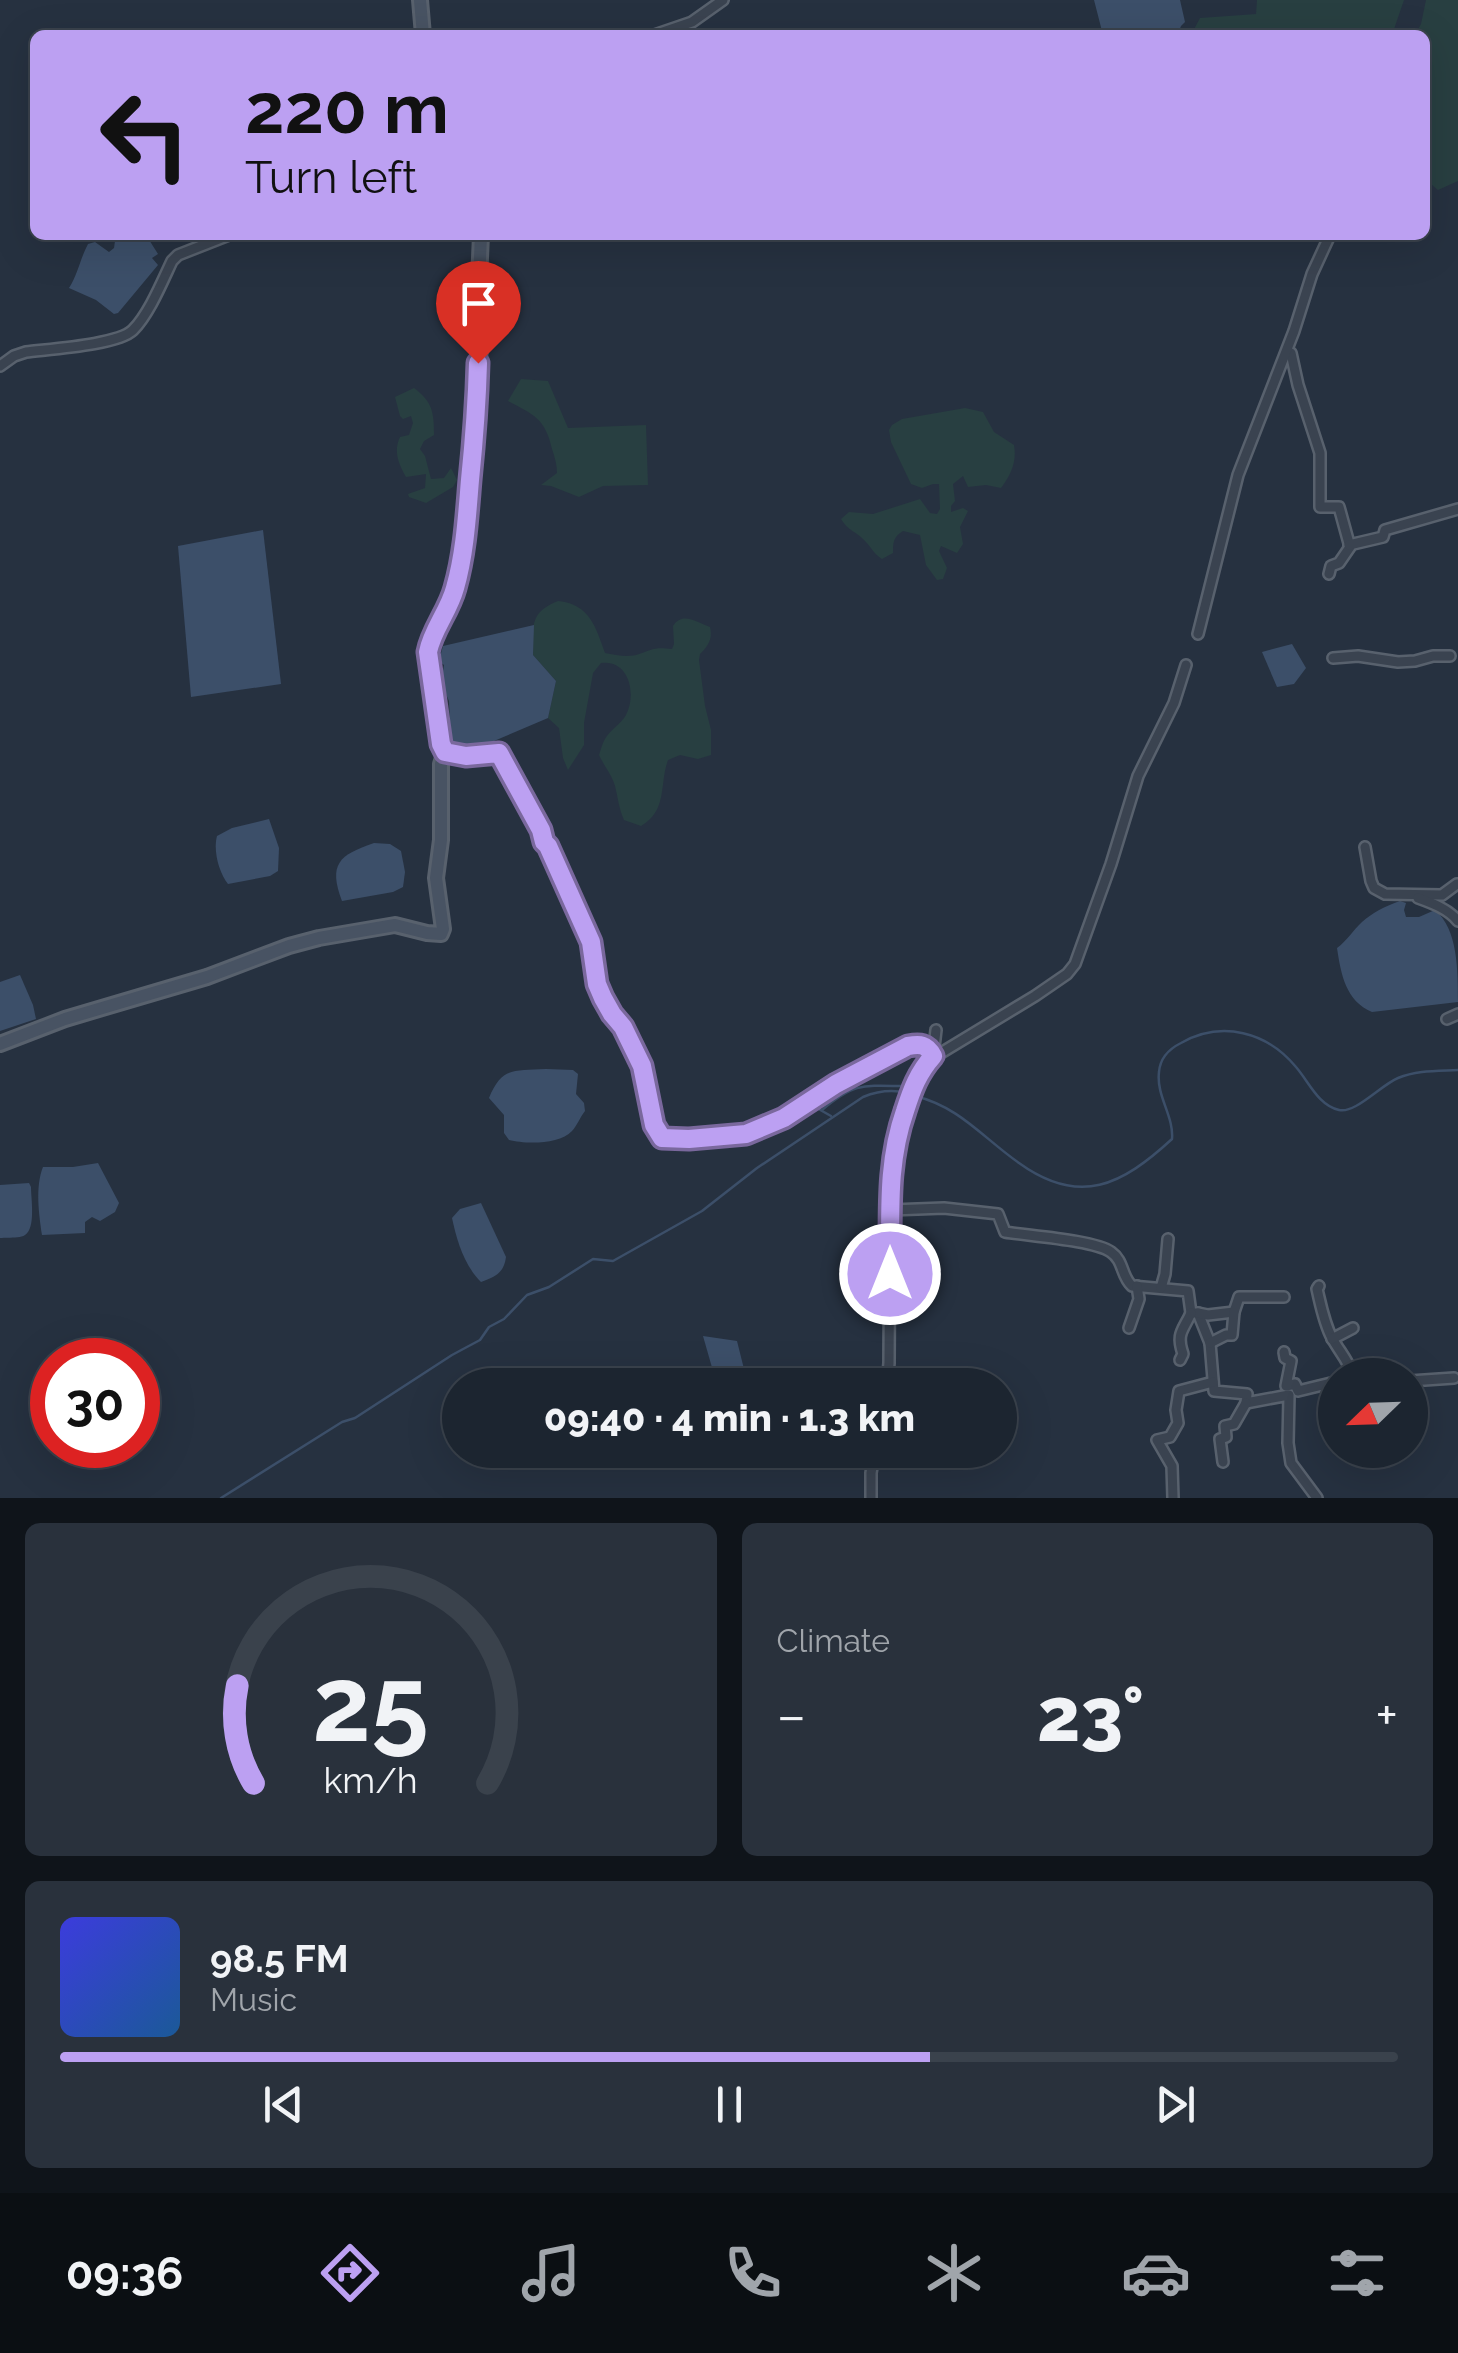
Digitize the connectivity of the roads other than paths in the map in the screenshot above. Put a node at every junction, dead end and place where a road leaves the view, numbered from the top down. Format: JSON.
{"nodes":[{"id":1,"x":420,"y":0,"type":"edge"},
{"id":2,"x":723,"y":0,"type":"edge"},
{"id":3,"x":423,"y":30,"type":"edge"},
{"id":4,"x":669,"y":30,"type":"edge"},
{"id":5,"x":216,"y":240,"type":"edge"},
{"id":6,"x":482,"y":240,"type":"edge"},
{"id":7,"x":1328,"y":240,"type":"edge"},
{"id":8,"x":1291,"y":353,"type":"dead end"},
{"id":9,"x":0,"y":366,"type":"edge"},
{"id":10,"x":1458,"y":509,"type":"edge"},
{"id":11,"x":1349,"y":544,"type":"junction"},
{"id":12,"x":1329,"y":574,"type":"dead end"},
{"id":13,"x":1198,"y":634,"type":"dead end"},
{"id":14,"x":1450,"y":656,"type":"dead end"},
{"id":15,"x":1333,"y":658,"type":"dead end"},
{"id":16,"x":1186,"y":665,"type":"dead end"},
{"id":17,"x":445,"y":752,"type":"junction"},
{"id":18,"x":1365,"y":846,"type":"dead end"},
{"id":19,"x":1457,"y":884,"type":"edge"},
{"id":20,"x":1411,"y":896,"type":"junction"},
{"id":21,"x":1458,"y":921,"type":"edge"},
{"id":22,"x":1458,"y":1014,"type":"edge"},
{"id":23,"x":1447,"y":1019,"type":"dead end"},
{"id":24,"x":936,"y":1030,"type":"dead end"},
{"id":25,"x":0,"y":1044,"type":"edge"},
{"id":26,"x":932,"y":1058,"type":"junction"},
{"id":27,"x":891,"y":1210,"type":"junction"},
{"id":28,"x":1168,"y":1238,"type":"dead end"},
{"id":29,"x":1138,"y":1286,"type":"junction"},
{"id":30,"x":1318,"y":1286,"type":"dead end"},
{"id":31,"x":1161,"y":1288,"type":"junction"},
{"id":32,"x":1284,"y":1297,"type":"dead end"},
{"id":33,"x":1234,"y":1312,"type":"junction"},
{"id":34,"x":1194,"y":1313,"type":"junction"},
{"id":35,"x":1129,"y":1328,"type":"dead end"},
{"id":36,"x":1353,"y":1328,"type":"dead end"},
{"id":37,"x":1332,"y":1339,"type":"junction"},
{"id":38,"x":1210,"y":1343,"type":"junction"},
{"id":39,"x":1284,"y":1352,"type":"dead end"},
{"id":40,"x":1345,"y":1358,"type":"edge"},
{"id":41,"x":1180,"y":1360,"type":"dead end"},
{"id":42,"x":888,"y":1368,"type":"edge"},
{"id":43,"x":1454,"y":1378,"type":"dead end"},
{"id":44,"x":1428,"y":1380,"type":"edge"},
{"id":45,"x":1213,"y":1382,"type":"junction"},
{"id":46,"x":1318,"y":1387,"type":"edge"},
{"id":47,"x":1294,"y":1393,"type":"junction"},
{"id":48,"x":1246,"y":1403,"type":"junction"},
{"id":49,"x":1224,"y":1462,"type":"dead end"},
{"id":50,"x":872,"y":1468,"type":"edge"},
{"id":51,"x":871,"y":1498,"type":"edge"},
{"id":52,"x":1173,"y":1498,"type":"edge"},
{"id":53,"x":1317,"y":1498,"type":"edge"}],
"edges":[{"from":1,"to":3,"type":"street"},
{"from":2,"to":4,"type":"street"},
{"from":5,"to":9,"type":"street"},
{"from":6,"to":17,"type":"street"},
{"from":7,"to":13,"type":"street"},
{"from":8,"to":11,"type":"street"},
{"from":10,"to":11,"type":"street"},
{"from":11,"to":12,"type":"street"},
{"from":14,"to":15,"type":"street"},
{"from":16,"to":26,"type":"street"},
{"from":17,"to":25,"type":"street"},
{"from":17,"to":26,"type":"street"},
{"from":18,"to":20,"type":"street"},
{"from":19,"to":20,"type":"street"},
{"from":20,"to":21,"type":"street"},
{"from":22,"to":23,"type":"street"},
{"from":24,"to":26,"type":"street"},
{"from":26,"to":27,"type":"street"},
{"from":27,"to":29,"type":"street"},
{"from":27,"to":42,"type":"street"},
{"from":28,"to":31,"type":"street"},
{"from":29,"to":31,"type":"street"},
{"from":29,"to":35,"type":"street"},
{"from":30,"to":37,"type":"street"},
{"from":31,"to":34,"type":"street"},
{"from":32,"to":33,"type":"street"},
{"from":33,"to":34,"type":"street"},
{"from":33,"to":38,"type":"street"},
{"from":34,"to":38,"type":"street"},
{"from":34,"to":41,"type":"street"},
{"from":36,"to":37,"type":"street"},
{"from":37,"to":40,"type":"street"},
{"from":38,"to":45,"type":"street"},
{"from":39,"to":47,"type":"street"},
{"from":43,"to":44,"type":"street"},
{"from":45,"to":48,"type":"street"},
{"from":45,"to":52,"type":"street"},
{"from":46,"to":47,"type":"street"},
{"from":47,"to":48,"type":"street"},
{"from":47,"to":53,"type":"street"},
{"from":48,"to":49,"type":"street"},
{"from":50,"to":51,"type":"street"}]}
